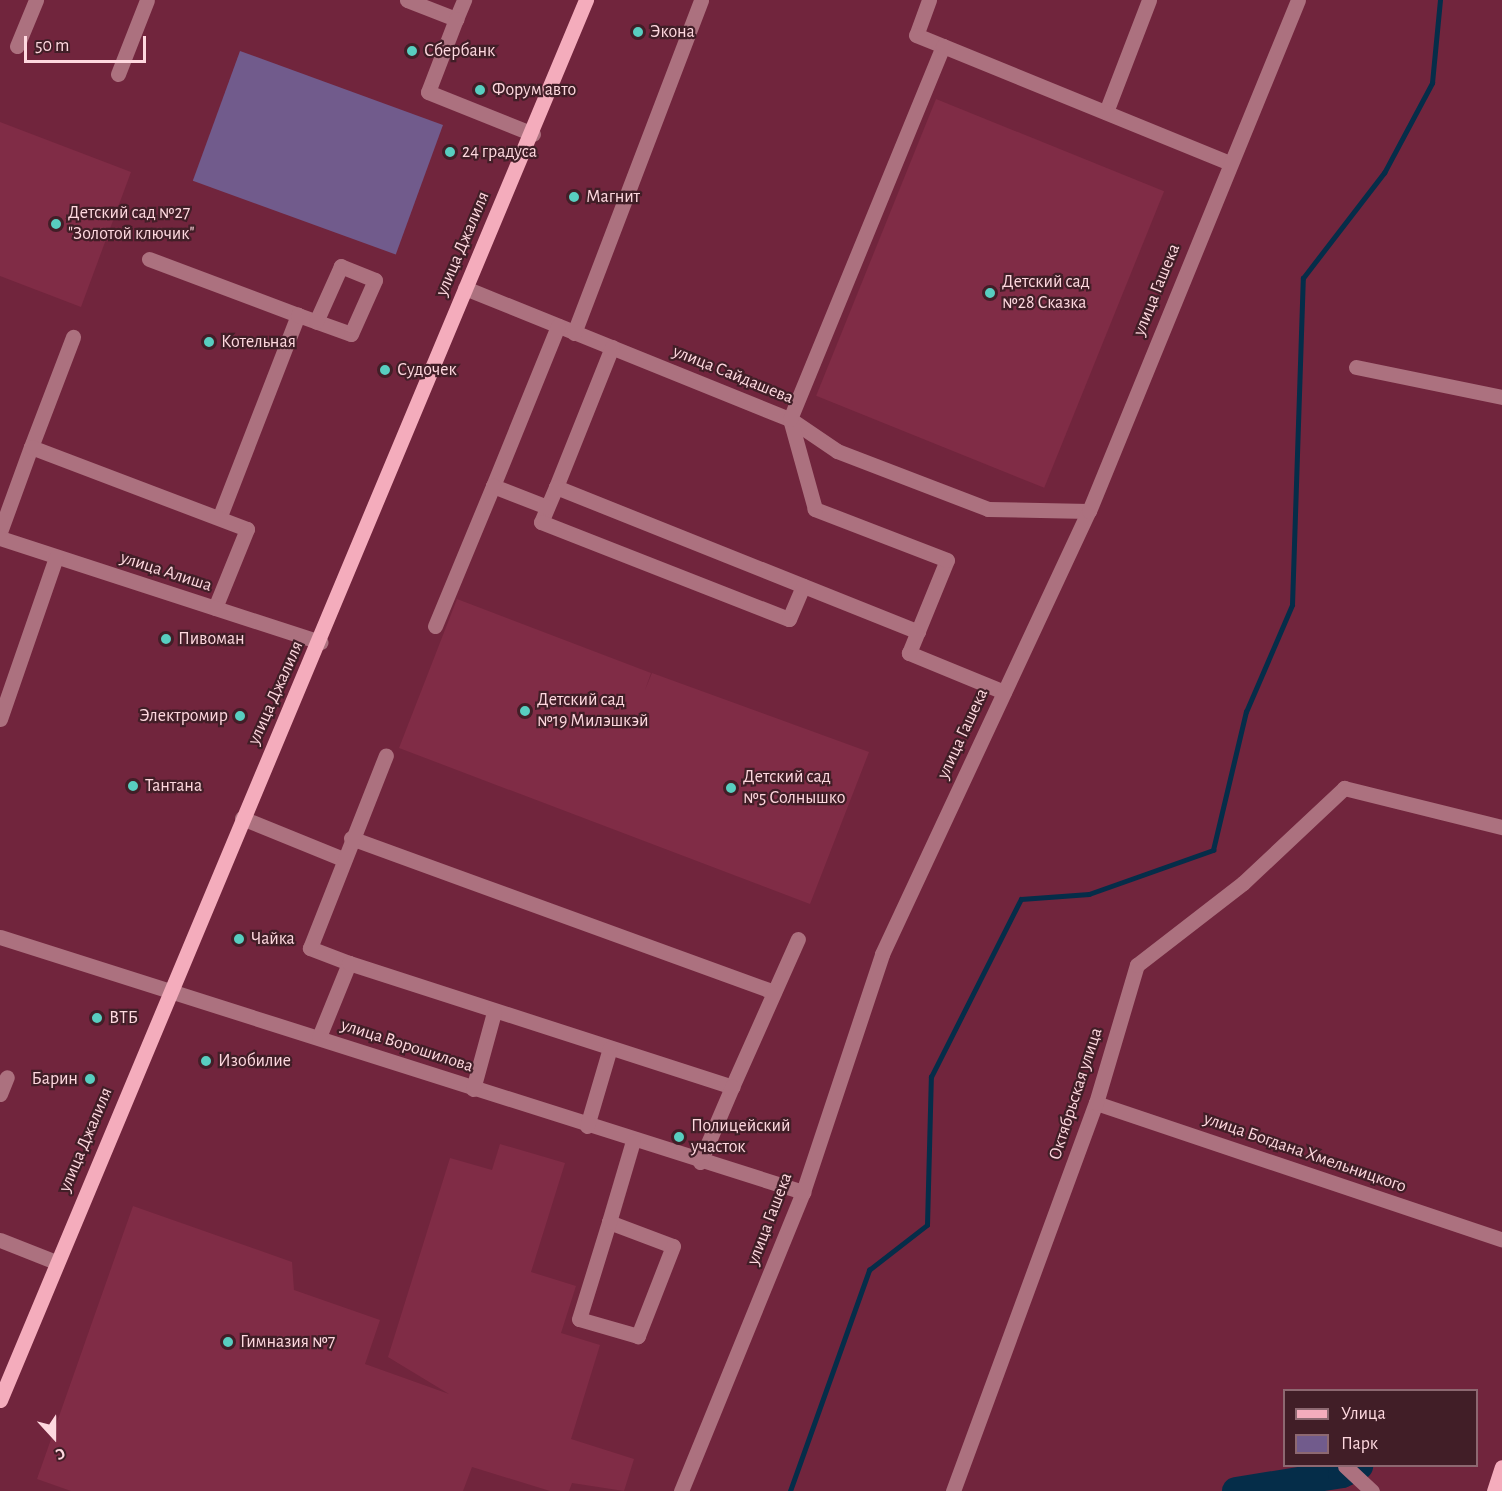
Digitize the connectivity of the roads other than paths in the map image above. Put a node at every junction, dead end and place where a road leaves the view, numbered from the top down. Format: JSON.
{"nodes":[{"id":1,"x":36,"y":0,"type":"edge"},
{"id":2,"x":147,"y":0,"type":"edge"},
{"id":3,"x":407,"y":0,"type":"edge"},
{"id":4,"x":464,"y":0,"type":"edge"},
{"id":5,"x":586,"y":0,"type":"edge"},
{"id":6,"x":701,"y":0,"type":"edge"},
{"id":7,"x":929,"y":0,"type":"edge"},
{"id":8,"x":1149,"y":0,"type":"edge"},
{"id":9,"x":1298,"y":0,"type":"edge"},
{"id":10,"x":456,"y":19,"type":"junction"},
{"id":11,"x":17,"y":46,"type":"dead end"},
{"id":12,"x":943,"y":46,"type":"junction"},
{"id":13,"x":118,"y":74,"type":"dead end"},
{"id":14,"x":1106,"y":112,"type":"junction"},
{"id":15,"x":533,"y":134,"type":"junction"},
{"id":16,"x":1230,"y":163,"type":"junction"},
{"id":17,"x":149,"y":259,"type":"dead end"},
{"id":18,"x":465,"y":288,"type":"junction"},
{"id":19,"x":298,"y":315,"type":"junction"},
{"id":20,"x":316,"y":322,"type":"junction"},
{"id":21,"x":558,"y":326,"type":"junction"},
{"id":22,"x":574,"y":333,"type":"junction"},
{"id":23,"x":73,"y":337,"type":"dead end"},
{"id":24,"x":612,"y":347,"type":"junction"},
{"id":25,"x":1356,"y":367,"type":"dead end"},
{"id":26,"x":1502,"y":397,"type":"edge"},
{"id":27,"x":790,"y":419,"type":"junction"},
{"id":28,"x":31,"y":447,"type":"junction"},
{"id":29,"x":493,"y":486,"type":"junction"},
{"id":30,"x":556,"y":487,"type":"junction"},
{"id":31,"x":548,"y":507,"type":"junction"},
{"id":32,"x":1089,"y":511,"type":"junction"},
{"id":33,"x":220,"y":516,"type":"junction"},
{"id":34,"x":0,"y":532,"type":"edge"},
{"id":35,"x":0,"y":538,"type":"edge"},
{"id":36,"x":56,"y":557,"type":"junction"},
{"id":37,"x":803,"y":586,"type":"junction"},
{"id":38,"x":215,"y":609,"type":"junction"},
{"id":39,"x":435,"y":626,"type":"dead end"},
{"id":40,"x":918,"y":632,"type":"junction"},
{"id":41,"x":321,"y":642,"type":"junction"},
{"id":42,"x":1004,"y":692,"type":"junction"},
{"id":43,"x":0,"y":719,"type":"edge"},
{"id":44,"x":386,"y":755,"type":"dead end"},
{"id":45,"x":242,"y":818,"type":"junction"},
{"id":46,"x":1502,"y":827,"type":"edge"},
{"id":47,"x":351,"y":838,"type":"junction"},
{"id":48,"x":343,"y":860,"type":"junction"},
{"id":49,"x":0,"y":937,"type":"edge"},
{"id":50,"x":798,"y":939,"type":"dead end"},
{"id":51,"x":349,"y":963,"type":"junction"},
{"id":52,"x":171,"y":989,"type":"junction"},
{"id":53,"x":774,"y":992,"type":"junction"},
{"id":54,"x":494,"y":1012,"type":"junction"},
{"id":55,"x":319,"y":1037,"type":"junction"},
{"id":56,"x":610,"y":1048,"type":"junction"},
{"id":57,"x":7,"y":1077,"type":"dead end"},
{"id":58,"x":732,"y":1087,"type":"junction"},
{"id":59,"x":473,"y":1089,"type":"junction"},
{"id":60,"x":0,"y":1094,"type":"edge"},
{"id":61,"x":1096,"y":1103,"type":"junction"},
{"id":62,"x":587,"y":1126,"type":"junction"},
{"id":63,"x":633,"y":1142,"type":"junction"},
{"id":64,"x":700,"y":1162,"type":"junction"},
{"id":65,"x":803,"y":1192,"type":"junction"},
{"id":66,"x":609,"y":1222,"type":"junction"},
{"id":67,"x":0,"y":1240,"type":"edge"},
{"id":68,"x":1502,"y":1240,"type":"edge"},
{"id":69,"x":56,"y":1262,"type":"junction"},
{"id":70,"x":0,"y":1398,"type":"edge"},
{"id":71,"x":1346,"y":1467,"type":"edge"},
{"id":72,"x":1502,"y":1467,"type":"edge"},
{"id":73,"x":681,"y":1491,"type":"edge"},
{"id":74,"x":953,"y":1491,"type":"edge"},
{"id":75,"x":1372,"y":1491,"type":"edge"},
{"id":76,"x":1494,"y":1491,"type":"edge"}],
"edges":[{"from":1,"to":11,"type":"street"},
{"from":2,"to":13,"type":"street"},
{"from":3,"to":10,"type":"street"},
{"from":4,"to":10,"type":"street"},
{"from":5,"to":15,"type":"main road","name":"улица Джалиля"},
{"from":6,"to":22,"type":"street"},
{"from":7,"to":12,"type":"street"},
{"from":8,"to":14,"type":"street"},
{"from":9,"to":16,"type":"street","name":"улица Гашека"},
{"from":10,"to":15,"type":"street"},
{"from":12,"to":14,"type":"street"},
{"from":12,"to":27,"type":"street"},
{"from":14,"to":16,"type":"street"},
{"from":15,"to":18,"type":"main road","name":"улица Джалиля"},
{"from":16,"to":32,"type":"street","name":"улица Гашека"},
{"from":17,"to":19,"type":"street"},
{"from":18,"to":21,"type":"street","name":"улица Сайдашева"},
{"from":18,"to":41,"type":"main road","name":"улица Джалиля"},
{"from":19,"to":20,"type":"street"},
{"from":19,"to":33,"type":"street"},
{"from":20,"to":20,"type":"street"},
{"from":21,"to":22,"type":"street","name":"улица Сайдашева"},
{"from":21,"to":29,"type":"street"},
{"from":22,"to":24,"type":"street","name":"улица Сайдашева"},
{"from":23,"to":28,"type":"street"},
{"from":24,"to":27,"type":"street","name":"улица Сайдашева"},
{"from":24,"to":30,"type":"street"},
{"from":25,"to":26,"type":"street"},
{"from":27,"to":32,"type":"street","name":"улица Сайдашева"},
{"from":27,"to":40,"type":"street"},
{"from":28,"to":33,"type":"street"},
{"from":28,"to":34,"type":"street"},
{"from":29,"to":31,"type":"street"},
{"from":29,"to":39,"type":"street"},
{"from":30,"to":31,"type":"street"},
{"from":30,"to":37,"type":"street"},
{"from":31,"to":37,"type":"street"},
{"from":32,"to":42,"type":"street","name":"улица Гашека"},
{"from":33,"to":38,"type":"street"},
{"from":35,"to":36,"type":"street","name":"улица Алиша"},
{"from":36,"to":38,"type":"street","name":"улица Алиша"},
{"from":36,"to":43,"type":"street"},
{"from":37,"to":40,"type":"street"},
{"from":38,"to":41,"type":"street","name":"улица Алиша"},
{"from":40,"to":42,"type":"street"},
{"from":41,"to":45,"type":"main road","name":"улица Джалиля"},
{"from":42,"to":65,"type":"street","name":"улица Гашека"},
{"from":44,"to":47,"type":"street"},
{"from":45,"to":48,"type":"street"},
{"from":45,"to":52,"type":"main road","name":"улица Джалиля"},
{"from":46,"to":61,"type":"street","name":"Октябрьская улица"},
{"from":47,"to":48,"type":"street"},
{"from":47,"to":53,"type":"street"},
{"from":48,"to":51,"type":"street"},
{"from":49,"to":52,"type":"street","name":"улица Ворошилова"},
{"from":50,"to":53,"type":"street"},
{"from":51,"to":54,"type":"street"},
{"from":51,"to":55,"type":"street"},
{"from":52,"to":55,"type":"street","name":"улица Ворошилова"},
{"from":52,"to":69,"type":"main road","name":"улица Джалиля"},
{"from":53,"to":58,"type":"street"},
{"from":54,"to":56,"type":"street"},
{"from":54,"to":59,"type":"street"},
{"from":55,"to":59,"type":"street","name":"улица Ворошилова"},
{"from":56,"to":58,"type":"street"},
{"from":56,"to":62,"type":"street"},
{"from":57,"to":60,"type":"street"},
{"from":58,"to":64,"type":"street"},
{"from":59,"to":62,"type":"street","name":"улица Ворошилова"},
{"from":61,"to":68,"type":"street","name":"улица Богдана Хмельницкого"},
{"from":61,"to":74,"type":"street","name":"Октябрьская улица"},
{"from":62,"to":63,"type":"street","name":"улица Ворошилова"},
{"from":63,"to":64,"type":"street","name":"улица Ворошилова"},
{"from":63,"to":66,"type":"street"},
{"from":64,"to":65,"type":"street","name":"улица Ворошилова"},
{"from":65,"to":73,"type":"street","name":"улица Гашека"},
{"from":66,"to":66,"type":"street"},
{"from":67,"to":69,"type":"street"},
{"from":69,"to":70,"type":"main road","name":"улица Джалиля"},
{"from":71,"to":75,"type":"street"},
{"from":72,"to":76,"type":"main road"}]}
